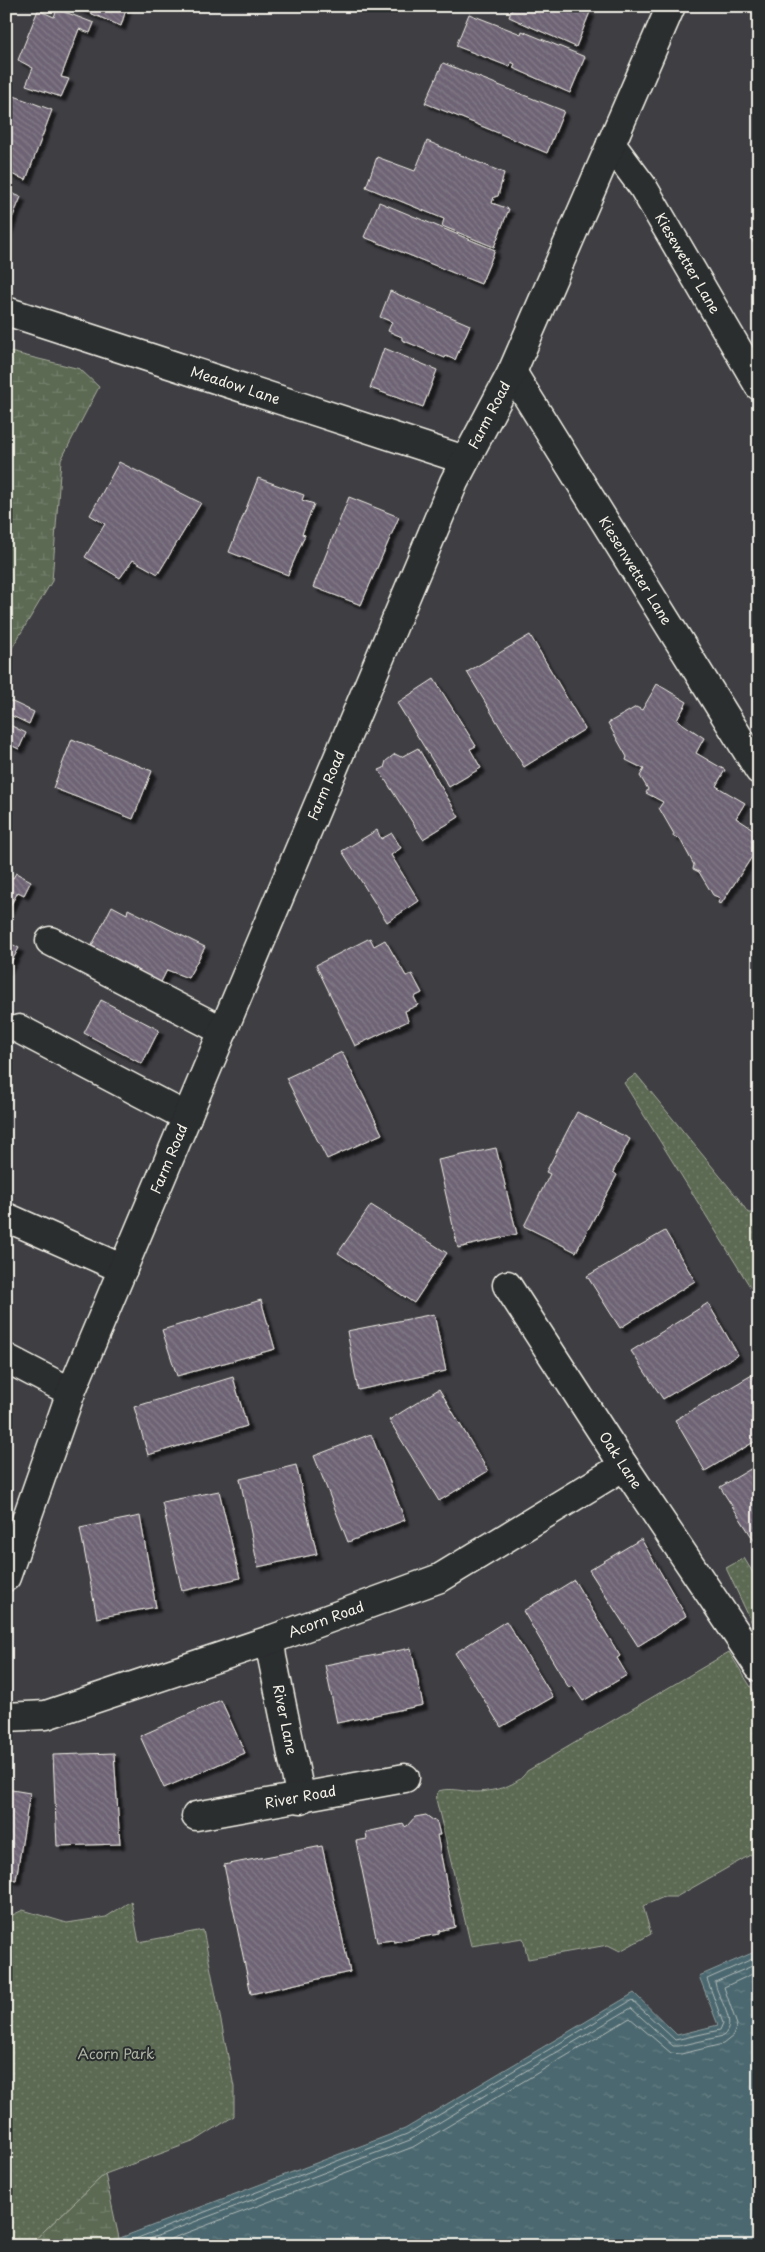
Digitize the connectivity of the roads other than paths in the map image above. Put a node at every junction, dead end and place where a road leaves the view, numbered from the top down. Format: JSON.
{"nodes":[{"id":1,"x":671,"y":6,"type":"edge"},
{"id":2,"x":611,"y":144,"type":"junction"},
{"id":3,"x":6,"y":311,"type":"edge"},
{"id":4,"x":512,"y":372,"type":"junction"},
{"id":5,"x":759,"y":386,"type":"edge"},
{"id":6,"x":465,"y":460,"type":"junction"},
{"id":7,"x":759,"y":770,"type":"edge"},
{"id":8,"x":50,"y":941,"type":"dead end"},
{"id":9,"x":19,"y":1029,"type":"dead end"},
{"id":10,"x":222,"y":1032,"type":"junction"},
{"id":11,"x":187,"y":1116,"type":"junction"},
{"id":12,"x":6,"y":1217,"type":"edge"},
{"id":13,"x":123,"y":1269,"type":"junction"},
{"id":14,"x":507,"y":1285,"type":"dead end"},
{"id":15,"x":6,"y":1358,"type":"edge"},
{"id":16,"x":71,"y":1392,"type":"junction"},
{"id":17,"x":624,"y":1466,"type":"junction"},
{"id":18,"x":6,"y":1577,"type":"edge"},
{"id":19,"x":270,"y":1640,"type":"junction"},
{"id":20,"x":759,"y":1666,"type":"edge"},
{"id":21,"x":6,"y":1717,"type":"edge"},
{"id":22,"x":405,"y":1778,"type":"dead end"},
{"id":23,"x":301,"y":1799,"type":"junction"},
{"id":24,"x":196,"y":1816,"type":"dead end"}],
"edges":[{"from":1,"to":2,"type":"street","name":"Farm Road"},
{"from":2,"to":4,"type":"street","name":"Farm Road"},
{"from":2,"to":5,"type":"street","name":"Kiesewetter Lane"},
{"from":3,"to":6,"type":"street","name":"Meadow Lane"},
{"from":4,"to":6,"type":"street","name":"Farm Road"},
{"from":4,"to":7,"type":"street","name":"Kiesenwetter Lane"},
{"from":6,"to":10,"type":"street","name":"Farm Road"},
{"from":8,"to":10,"type":"street"},
{"from":9,"to":11,"type":"street"},
{"from":10,"to":11,"type":"street","name":"Farm Road"},
{"from":11,"to":13,"type":"street","name":"Farm Road"},
{"from":12,"to":13,"type":"street"},
{"from":13,"to":16,"type":"street","name":"Farm Road"},
{"from":14,"to":17,"type":"street","name":"Oak Lane"},
{"from":15,"to":16,"type":"street"},
{"from":16,"to":18,"type":"street","name":"Farm Road"},
{"from":17,"to":19,"type":"street","name":"Acorn Road"},
{"from":17,"to":20,"type":"street","name":"Oak Lane"},
{"from":19,"to":21,"type":"street","name":"Acorn Road"},
{"from":19,"to":23,"type":"street","name":"River Lane"},
{"from":22,"to":23,"type":"street","name":"River Road"},
{"from":23,"to":24,"type":"street","name":"River Road"}]}
